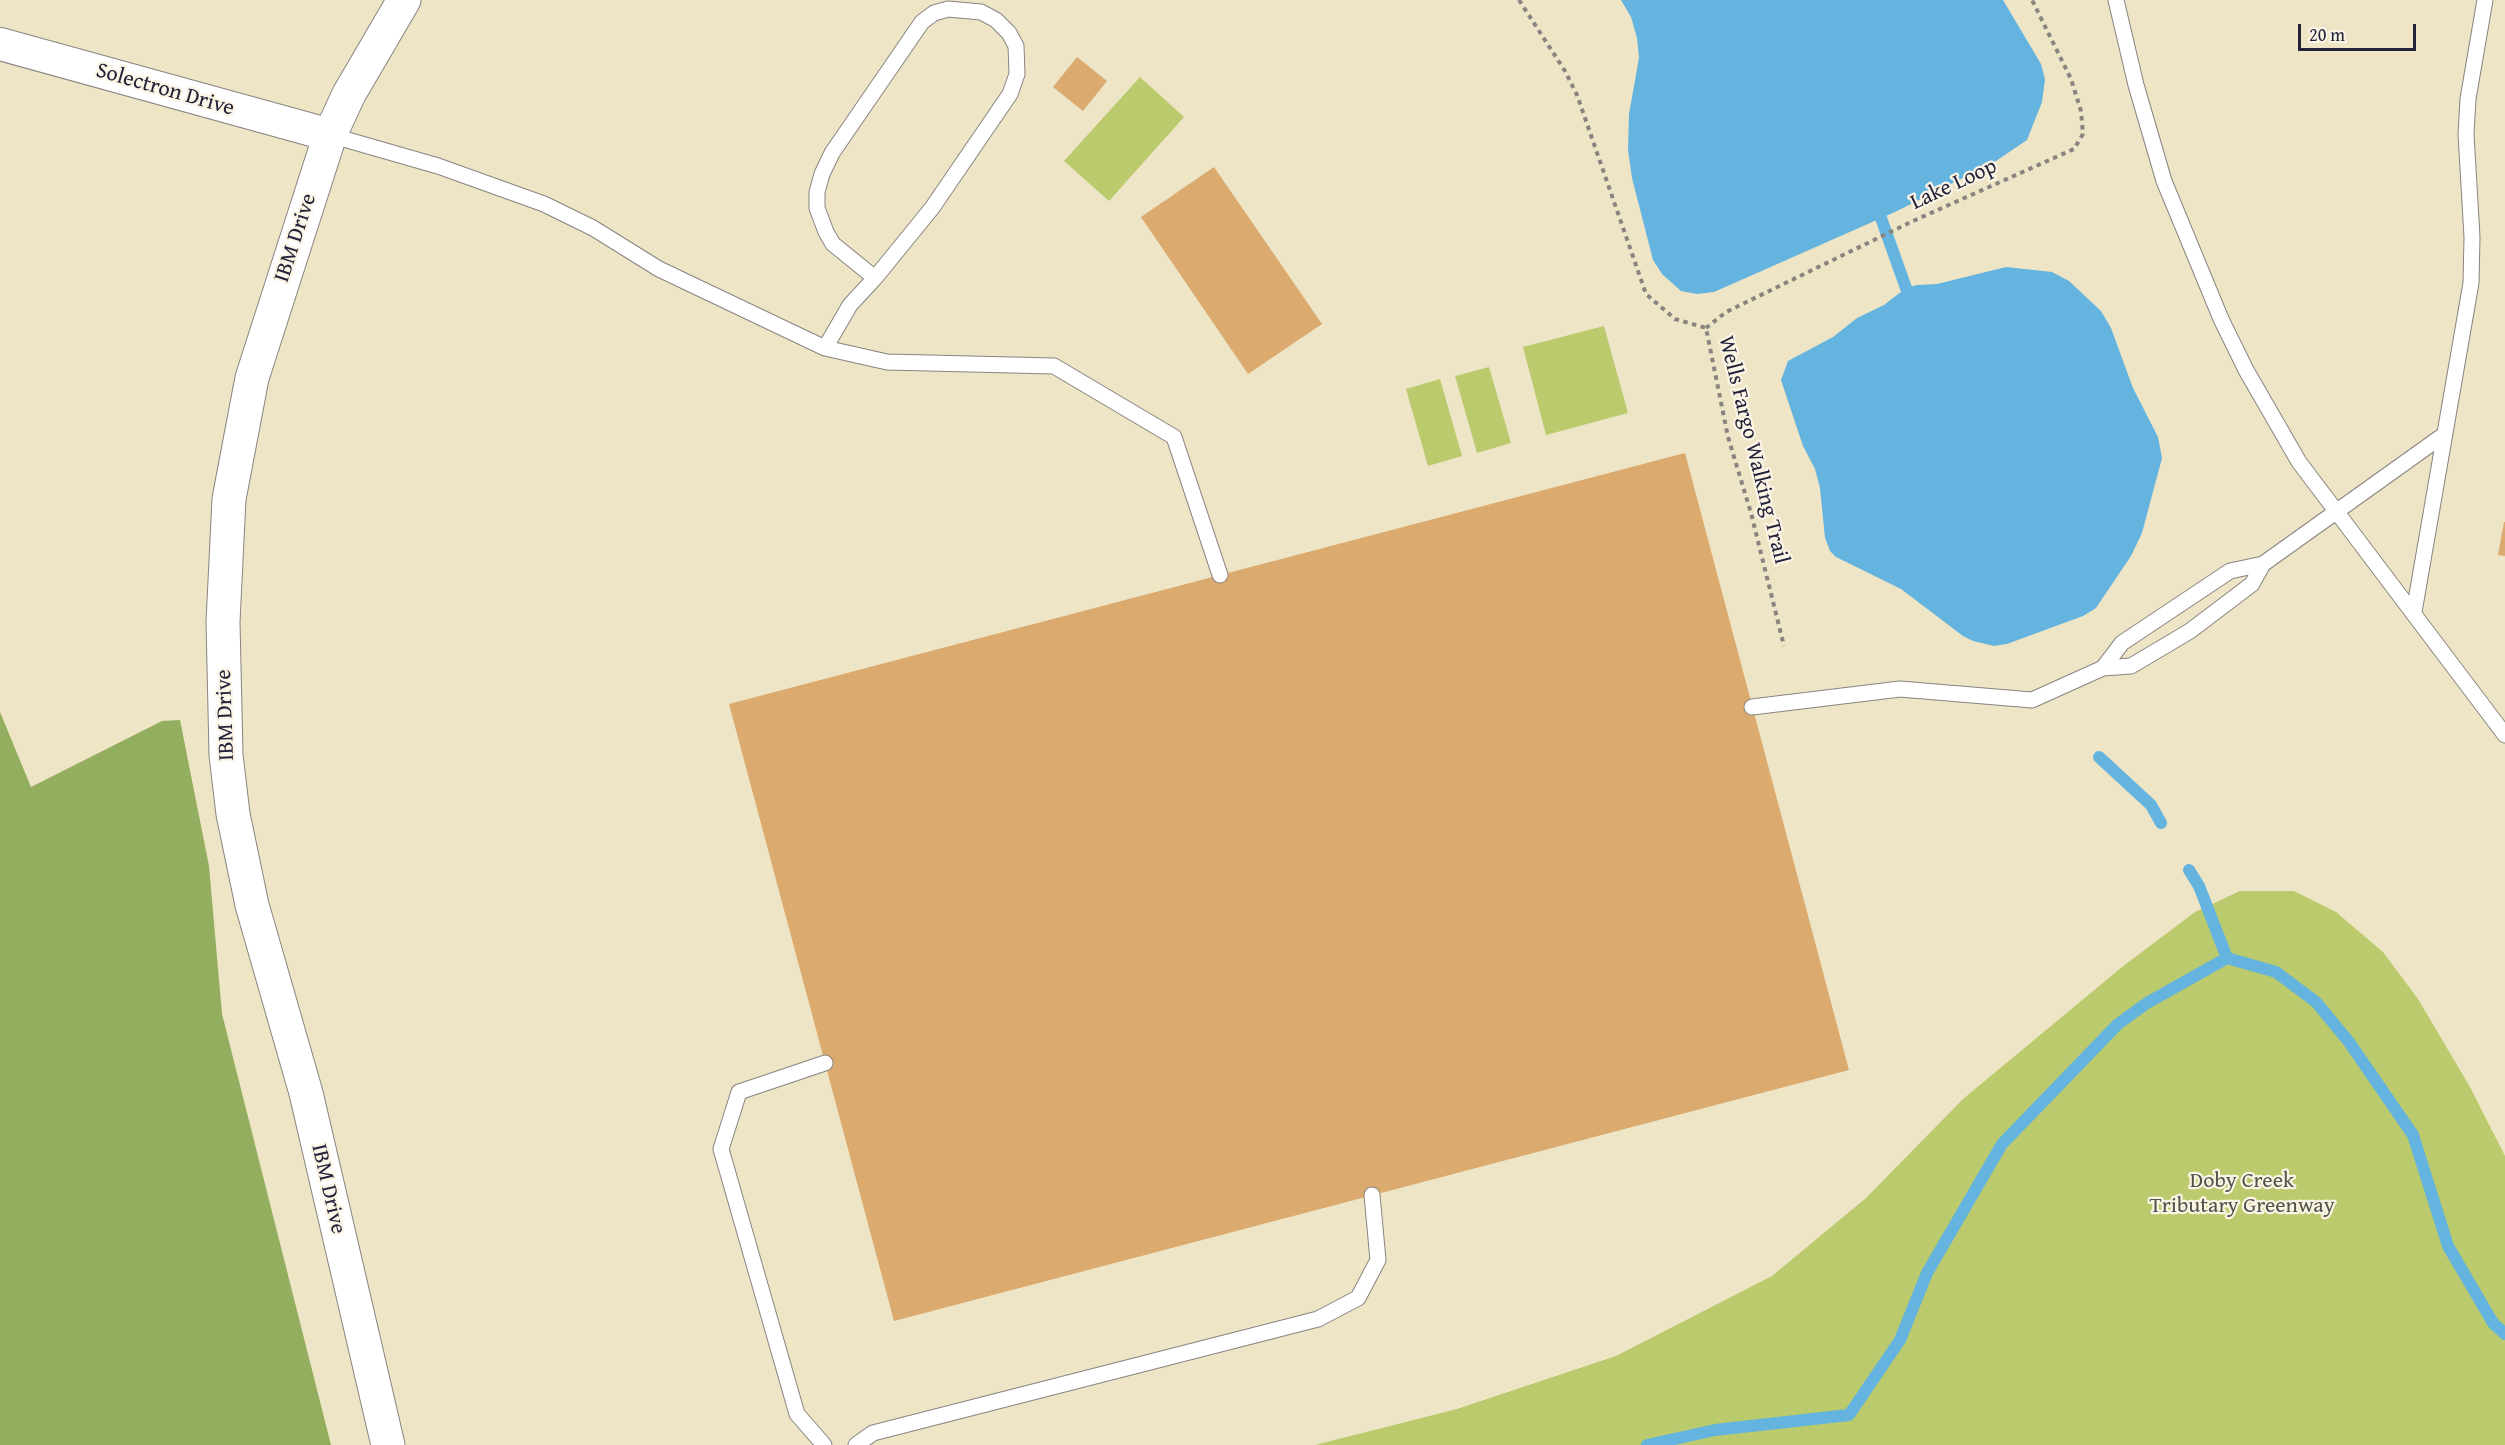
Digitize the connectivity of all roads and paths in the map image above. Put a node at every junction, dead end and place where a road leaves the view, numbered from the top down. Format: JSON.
{"nodes":[{"id":1,"x":404,"y":0,"type":"edge"},
{"id":2,"x":1519,"y":0,"type":"edge"},
{"id":3,"x":2032,"y":0,"type":"edge"},
{"id":4,"x":2116,"y":0,"type":"edge"},
{"id":5,"x":2485,"y":0,"type":"edge"},
{"id":6,"x":0,"y":44,"type":"edge"},
{"id":7,"x":330,"y":135,"type":"junction"},
{"id":8,"x":875,"y":278,"type":"junction"},
{"id":9,"x":1706,"y":328,"type":"junction"},
{"id":10,"x":825,"y":348,"type":"junction"},
{"id":11,"x":2445,"y":434,"type":"junction"},
{"id":12,"x":2336,"y":511,"type":"junction"},
{"id":13,"x":2263,"y":564,"type":"junction"},
{"id":14,"x":1220,"y":575,"type":"dead end"},
{"id":15,"x":2414,"y":612,"type":"junction"},
{"id":16,"x":1784,"y":646,"type":"dead end"},
{"id":17,"x":2103,"y":668,"type":"junction"},
{"id":18,"x":1752,"y":707,"type":"dead end"},
{"id":19,"x":2505,"y":735,"type":"edge"},
{"id":20,"x":825,"y":1063,"type":"dead end"},
{"id":21,"x":1372,"y":1195,"type":"dead end"},
{"id":22,"x":388,"y":1445,"type":"edge"},
{"id":23,"x":824,"y":1445,"type":"edge"},
{"id":24,"x":856,"y":1445,"type":"edge"}],
"edges":[{"from":1,"to":7,"type":"street","name":"IBM Drive"},
{"from":2,"to":9,"type":"path","name":"Wells Fargo Walking Trail"},
{"from":3,"to":9,"type":"path","name":"Lake Loop"},
{"from":4,"to":12,"type":"lane"},
{"from":5,"to":11,"type":"lane"},
{"from":6,"to":7,"type":"street","name":"Solectron Drive"},
{"from":7,"to":10,"type":"lane"},
{"from":7,"to":22,"type":"street","name":"IBM Drive"},
{"from":8,"to":8,"type":"lane"},
{"from":8,"to":10,"type":"lane"},
{"from":9,"to":16,"type":"path","name":"Wells Fargo Walking Trail"},
{"from":10,"to":14,"type":"lane"},
{"from":11,"to":12,"type":"lane"},
{"from":11,"to":15,"type":"lane"},
{"from":12,"to":13,"type":"lane"},
{"from":12,"to":15,"type":"lane"},
{"from":13,"to":17,"type":"lane"},
{"from":13,"to":17,"type":"lane"},
{"from":15,"to":19,"type":"lane"},
{"from":17,"to":18,"type":"lane"},
{"from":20,"to":23,"type":"lane"},
{"from":21,"to":24,"type":"lane"}]}
